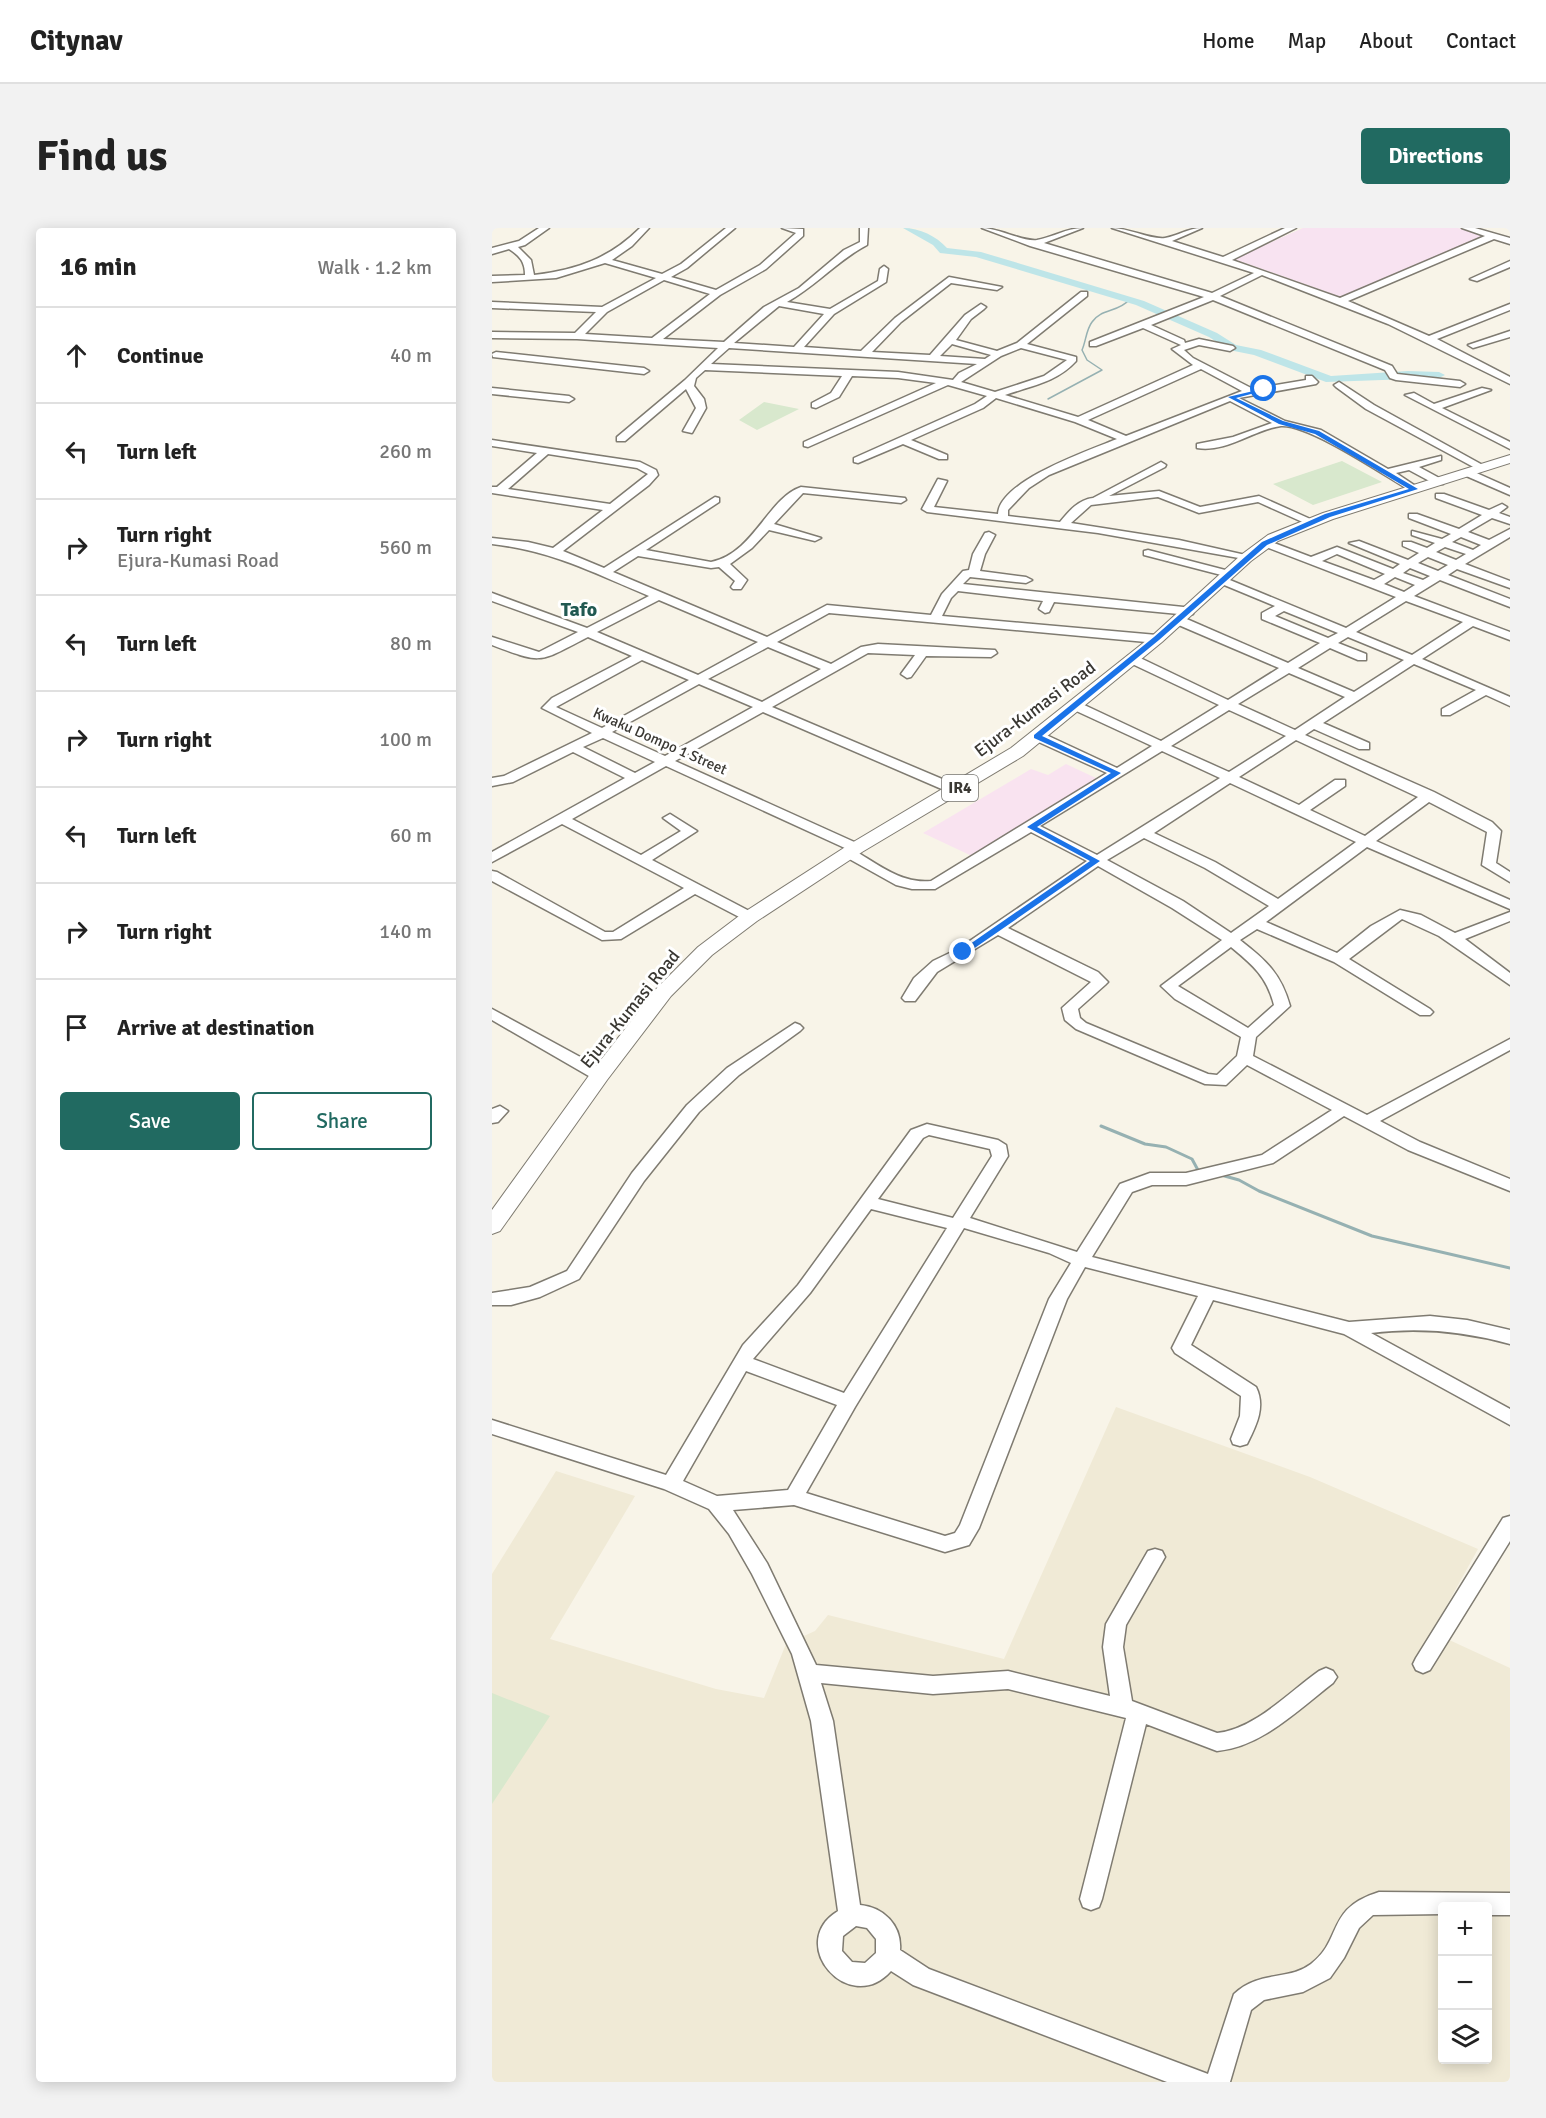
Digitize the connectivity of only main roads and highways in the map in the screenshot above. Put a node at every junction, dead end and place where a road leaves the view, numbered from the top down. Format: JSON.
{"nodes":[{"id":1,"x":1510,"y":459,"type":"edge"},
{"id":2,"x":492,"y":1226,"type":"edge"}],
"edges":[{"from":1,"to":2,"type":"main road","name":"Ejura-Kumasi Road","number":"IR4"}]}
